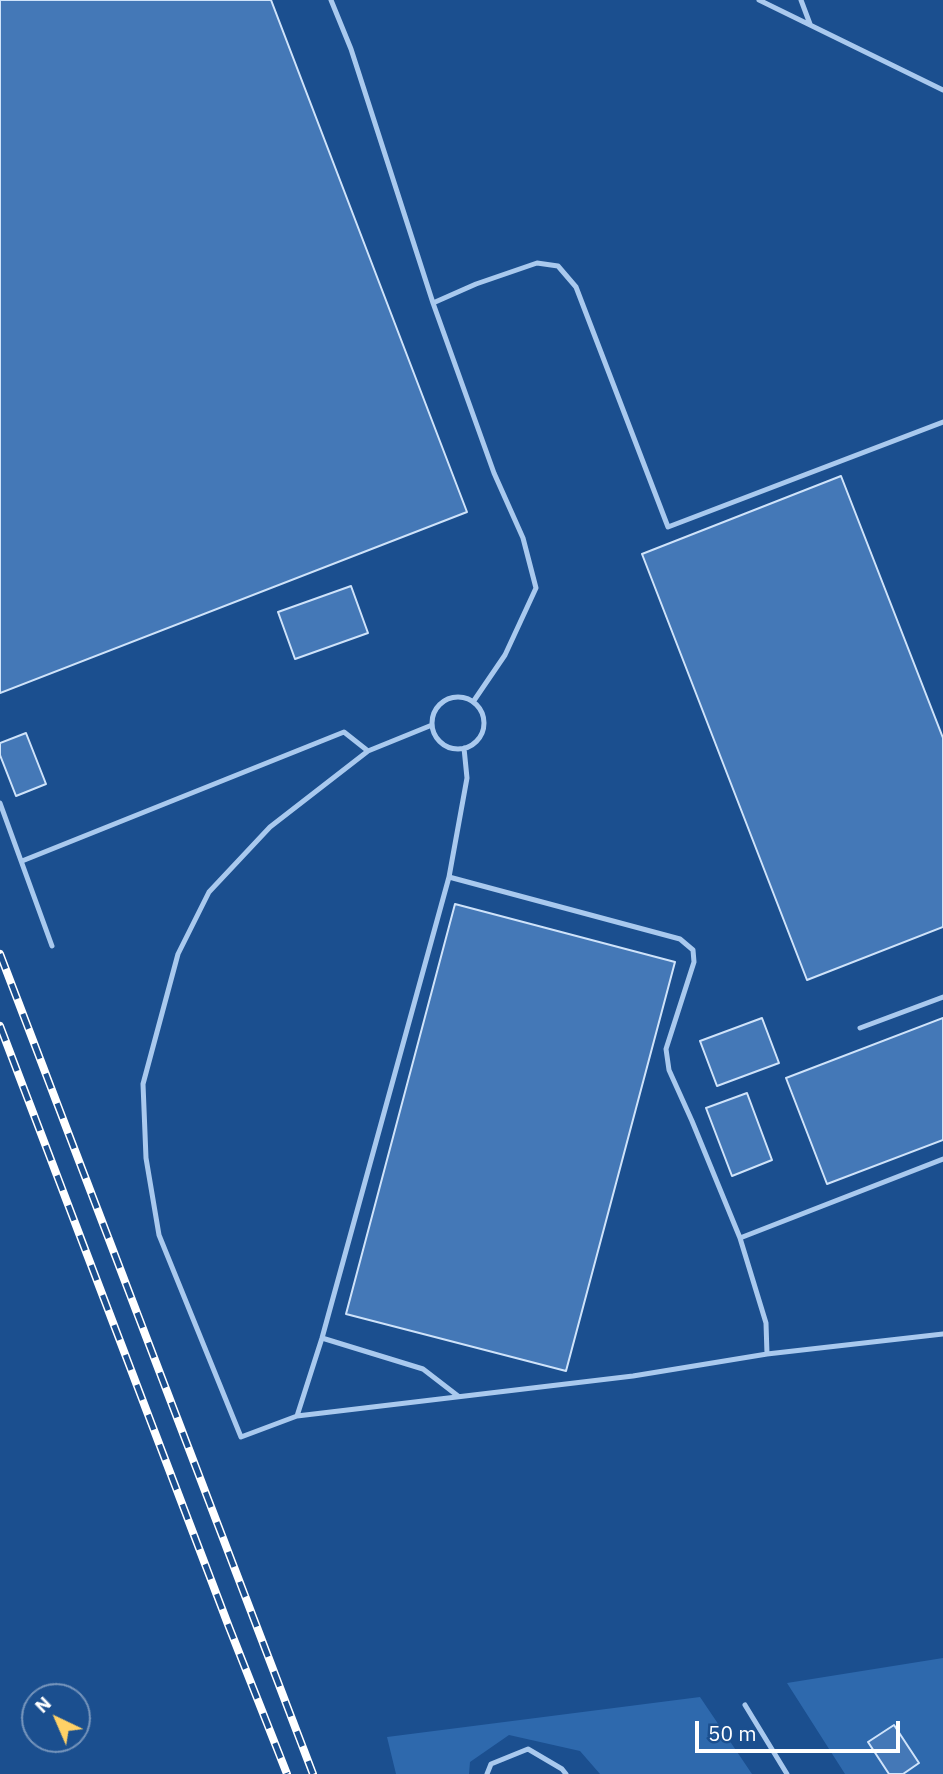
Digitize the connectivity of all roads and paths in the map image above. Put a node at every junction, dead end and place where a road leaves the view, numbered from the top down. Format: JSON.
{"nodes":[{"id":1,"x":331,"y":0,"type":"edge"},
{"id":2,"x":760,"y":0,"type":"edge"},
{"id":3,"x":801,"y":0,"type":"edge"},
{"id":4,"x":810,"y":24,"type":"junction"},
{"id":5,"x":943,"y":90,"type":"edge"},
{"id":6,"x":433,"y":303,"type":"junction"},
{"id":7,"x":943,"y":422,"type":"edge"},
{"id":8,"x":473,"y":702,"type":"junction"},
{"id":9,"x":432,"y":725,"type":"junction"},
{"id":10,"x":464,"y":748,"type":"junction"},
{"id":11,"x":368,"y":751,"type":"junction"},
{"id":12,"x":0,"y":803,"type":"edge"},
{"id":13,"x":22,"y":861,"type":"junction"},
{"id":14,"x":449,"y":877,"type":"junction"},
{"id":15,"x":52,"y":946,"type":"dead end"},
{"id":16,"x":943,"y":997,"type":"edge"},
{"id":17,"x":860,"y":1028,"type":"dead end"},
{"id":18,"x":943,"y":1159,"type":"edge"},
{"id":19,"x":740,"y":1238,"type":"junction"},
{"id":20,"x":943,"y":1334,"type":"edge"},
{"id":21,"x":321,"y":1338,"type":"junction"},
{"id":22,"x":767,"y":1354,"type":"junction"},
{"id":23,"x":459,"y":1396,"type":"junction"},
{"id":24,"x":297,"y":1416,"type":"junction"},
{"id":25,"x":745,"y":1705,"type":"dead end"},
{"id":26,"x":486,"y":1774,"type":"edge"},
{"id":27,"x":566,"y":1774,"type":"edge"},
{"id":28,"x":788,"y":1774,"type":"edge"}],
"edges":[{"from":1,"to":6,"type":"lane"},
{"from":2,"to":4,"type":"lane"},
{"from":3,"to":4,"type":"lane"},
{"from":4,"to":5,"type":"lane"},
{"from":6,"to":7,"type":"lane"},
{"from":6,"to":8,"type":"lane"},
{"from":8,"to":9,"type":"lane"},
{"from":8,"to":10,"type":"lane"},
{"from":9,"to":10,"type":"lane"},
{"from":9,"to":11,"type":"lane"},
{"from":10,"to":14,"type":"lane"},
{"from":11,"to":13,"type":"lane"},
{"from":11,"to":24,"type":"lane"},
{"from":12,"to":13,"type":"lane"},
{"from":13,"to":15,"type":"lane"},
{"from":14,"to":19,"type":"lane"},
{"from":14,"to":21,"type":"lane"},
{"from":16,"to":17,"type":"lane"},
{"from":18,"to":19,"type":"lane"},
{"from":19,"to":22,"type":"lane"},
{"from":20,"to":22,"type":"lane"},
{"from":21,"to":23,"type":"lane"},
{"from":21,"to":24,"type":"lane"},
{"from":22,"to":23,"type":"lane"},
{"from":23,"to":24,"type":"lane"},
{"from":25,"to":28,"type":"lane"},
{"from":26,"to":27,"type":"lane"}]}
